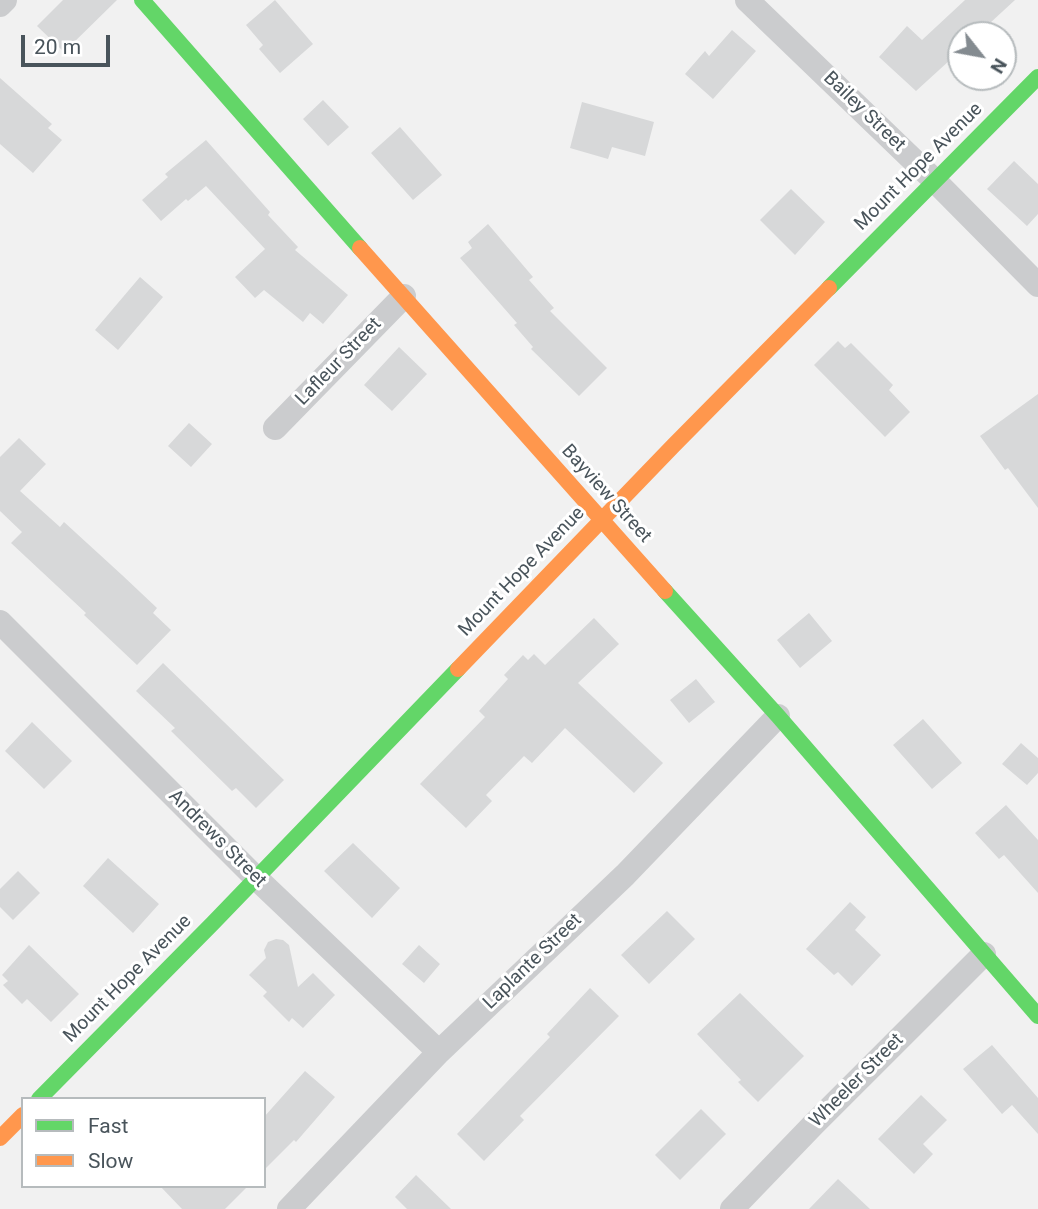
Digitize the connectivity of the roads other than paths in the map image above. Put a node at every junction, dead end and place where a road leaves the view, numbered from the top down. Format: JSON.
{"nodes":[{"id":1,"x":5,"y":0,"type":"edge"},
{"id":2,"x":142,"y":0,"type":"edge"},
{"id":3,"x":747,"y":0,"type":"edge"},
{"id":4,"x":0,"y":5,"type":"edge"},
{"id":5,"x":1038,"y":77,"type":"edge"},
{"id":6,"x":935,"y":181,"type":"junction"},
{"id":7,"x":1038,"y":285,"type":"edge"},
{"id":8,"x":404,"y":296,"type":"junction"},
{"id":9,"x":275,"y":428,"type":"dead end"},
{"id":10,"x":601,"y":521,"type":"junction"},
{"id":11,"x":0,"y":622,"type":"edge"},
{"id":12,"x":778,"y":716,"type":"junction"},
{"id":13,"x":256,"y":878,"type":"junction"},
{"id":14,"x":984,"y":954,"type":"junction"},
{"id":15,"x":1038,"y":1016,"type":"edge"},
{"id":16,"x":439,"y":1052,"type":"junction"},
{"id":17,"x":41,"y":1097,"type":"edge"},
{"id":18,"x":21,"y":1117,"type":"edge"},
{"id":19,"x":0,"y":1138,"type":"edge"},
{"id":20,"x":289,"y":1209,"type":"edge"},
{"id":21,"x":732,"y":1209,"type":"edge"}],
"edges":[{"from":1,"to":4,"type":"street"},
{"from":2,"to":8,"type":"main road","name":"Bayview Street"},
{"from":3,"to":6,"type":"street","name":"Bailey Street"},
{"from":5,"to":6,"type":"main road","name":"Mount Hope Avenue"},
{"from":6,"to":7,"type":"street","name":"Bailey Street"},
{"from":6,"to":10,"type":"main road","name":"Mount Hope Avenue"},
{"from":8,"to":9,"type":"street","name":"Lafleur Street"},
{"from":8,"to":10,"type":"main road","name":"Bayview Street"},
{"from":10,"to":12,"type":"main road","name":"Bayview Street"},
{"from":10,"to":13,"type":"main road","name":"Mount Hope Avenue"},
{"from":11,"to":13,"type":"street","name":"Andrews Street"},
{"from":12,"to":14,"type":"main road","name":"Bayview Street"},
{"from":12,"to":16,"type":"street","name":"Laplante Street"},
{"from":13,"to":16,"type":"street","name":"Andrews Street"},
{"from":13,"to":17,"type":"main road","name":"Mount Hope Avenue"},
{"from":14,"to":15,"type":"main road","name":"Bayview Street"},
{"from":14,"to":21,"type":"street","name":"Wheeler Street"},
{"from":16,"to":20,"type":"street","name":"Laplante Street"},
{"from":18,"to":19,"type":"main road"}]}
